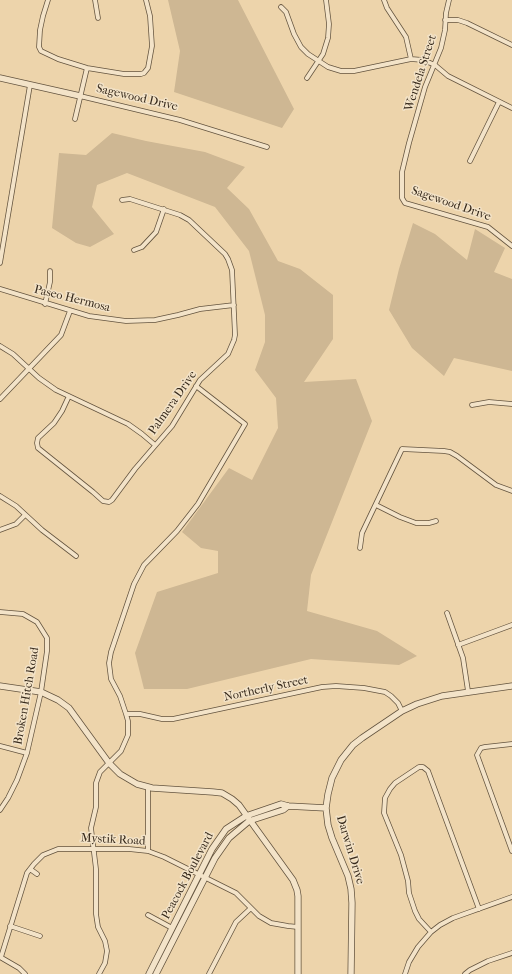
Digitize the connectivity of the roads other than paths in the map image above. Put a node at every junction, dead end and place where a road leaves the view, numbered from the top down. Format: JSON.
{"nodes":[{"id":1,"x":48,"y":0,"type":"edge"},
{"id":2,"x":95,"y":0,"type":"edge"},
{"id":3,"x":146,"y":0,"type":"edge"},
{"id":4,"x":326,"y":0,"type":"edge"},
{"id":5,"x":384,"y":0,"type":"edge"},
{"id":6,"x":449,"y":0,"type":"edge"},
{"id":7,"x":281,"y":7,"type":"dead end"},
{"id":8,"x":98,"y":18,"type":"dead end"},
{"id":9,"x":445,"y":20,"type":"junction"},
{"id":10,"x":512,"y":45,"type":"edge"},
{"id":11,"x":411,"y":59,"type":"junction"},
{"id":12,"x":318,"y":62,"type":"junction"},
{"id":13,"x":435,"y":65,"type":"junction"},
{"id":14,"x":87,"y":68,"type":"junction"},
{"id":15,"x":0,"y":78,"type":"edge"},
{"id":16,"x":307,"y":78,"type":"dead end"},
{"id":17,"x":30,"y":85,"type":"junction"},
{"id":18,"x":80,"y":96,"type":"junction"},
{"id":19,"x":499,"y":102,"type":"junction"},
{"id":20,"x":512,"y":108,"type":"edge"},
{"id":21,"x":75,"y":119,"type":"dead end"},
{"id":22,"x":267,"y":147,"type":"dead end"},
{"id":23,"x":470,"y":161,"type":"dead end"},
{"id":24,"x":402,"y":198,"type":"joint"},
{"id":25,"x":122,"y":200,"type":"dead end"},
{"id":26,"x":164,"y":209,"type":"junction"},
{"id":27,"x":512,"y":246,"type":"edge"},
{"id":28,"x":134,"y":250,"type":"dead end"},
{"id":29,"x":0,"y":263,"type":"edge"},
{"id":30,"x":50,"y":271,"type":"dead end"},
{"id":31,"x":0,"y":289,"type":"edge"},
{"id":32,"x":45,"y":304,"type":"junction"},
{"id":33,"x":234,"y":305,"type":"junction"},
{"id":34,"x":70,"y":311,"type":"junction"},
{"id":35,"x":0,"y":346,"type":"edge"},
{"id":36,"x":29,"y":369,"type":"junction"},
{"id":37,"x":196,"y":386,"type":"junction"},
{"id":38,"x":69,"y":396,"type":"junction"},
{"id":39,"x":0,"y":399,"type":"edge"},
{"id":40,"x":512,"y":404,"type":"edge"},
{"id":41,"x":472,"y":405,"type":"dead end"},
{"id":42,"x":155,"y":445,"type":"junction"},
{"id":43,"x":512,"y":491,"type":"edge"},
{"id":44,"x":0,"y":496,"type":"edge"},
{"id":45,"x":376,"y":505,"type":"junction"},
{"id":46,"x":25,"y":515,"type":"junction"},
{"id":47,"x":436,"y":521,"type":"dead end"},
{"id":48,"x":0,"y":530,"type":"edge"},
{"id":49,"x":360,"y":548,"type":"dead end"},
{"id":50,"x":76,"y":556,"type":"dead end"},
{"id":51,"x":0,"y":612,"type":"edge"},
{"id":52,"x":447,"y":613,"type":"dead end"},
{"id":53,"x":512,"y":625,"type":"edge"},
{"id":54,"x":458,"y":645,"type":"junction"},
{"id":55,"x":0,"y":686,"type":"edge"},
{"id":56,"x":512,"y":686,"type":"edge"},
{"id":57,"x":468,"y":691,"type":"junction"},
{"id":58,"x":41,"y":692,"type":"junction"},
{"id":59,"x":402,"y":711,"type":"junction"},
{"id":60,"x":126,"y":714,"type":"junction"},
{"id":61,"x":512,"y":744,"type":"edge"},
{"id":62,"x":0,"y":746,"type":"edge"},
{"id":63,"x":27,"y":753,"type":"junction"},
{"id":64,"x":109,"y":763,"type":"junction"},
{"id":65,"x":148,"y":787,"type":"junction"},
{"id":66,"x":288,"y":806,"type":"junction"},
{"id":67,"x":1,"y":808,"type":"edge"},
{"id":68,"x":326,"y":808,"type":"junction"},
{"id":69,"x":246,"y":816,"type":"junction"},
{"id":70,"x":250,"y":821,"type":"junction"},
{"id":71,"x":93,"y":848,"type":"junction"},
{"id":72,"x":148,"y":851,"type":"junction"},
{"id":73,"x":512,"y":851,"type":"edge"},
{"id":74,"x":30,"y":870,"type":"junction"},
{"id":75,"x":37,"y":874,"type":"dead end"},
{"id":76,"x":198,"y":875,"type":"junction"},
{"id":77,"x":205,"y":878,"type":"junction"},
{"id":78,"x":512,"y":897,"type":"edge"},
{"id":79,"x":250,"y":908,"type":"junction"},
{"id":80,"x":479,"y":909,"type":"junction"},
{"id":81,"x":148,"y":915,"type":"dead end"},
{"id":82,"x":10,"y":926,"type":"junction"},
{"id":83,"x":298,"y":927,"type":"junction"},
{"id":84,"x":172,"y":928,"type":"junction"},
{"id":85,"x":431,"y":932,"type":"junction"},
{"id":86,"x":40,"y":936,"type":"dead end"},
{"id":87,"x":512,"y":953,"type":"edge"},
{"id":88,"x":0,"y":957,"type":"edge"},
{"id":89,"x":25,"y":974,"type":"edge"},
{"id":90,"x":99,"y":974,"type":"edge"},
{"id":91,"x":149,"y":974,"type":"edge"},
{"id":92,"x":156,"y":974,"type":"edge"},
{"id":93,"x":209,"y":974,"type":"edge"},
{"id":94,"x":298,"y":974,"type":"edge"},
{"id":95,"x":351,"y":974,"type":"edge"},
{"id":96,"x":405,"y":974,"type":"edge"},
{"id":97,"x":465,"y":974,"type":"edge"}],
"edges":[{"from":1,"to":14,"type":"street"},
{"from":2,"to":8,"type":"street"},
{"from":3,"to":14,"type":"street"},
{"from":4,"to":12,"type":"street"},
{"from":5,"to":11,"type":"street"},
{"from":6,"to":9,"type":"street","name":"Wendela Street"},
{"from":7,"to":12,"type":"street"},
{"from":9,"to":10,"type":"street"},
{"from":9,"to":13,"type":"street","name":"Wendela Street"},
{"from":11,"to":12,"type":"street"},
{"from":11,"to":13,"type":"street"},
{"from":12,"to":16,"type":"street"},
{"from":13,"to":19,"type":"street"},
{"from":13,"to":24,"type":"street","name":"Wendela Street"},
{"from":14,"to":18,"type":"street"},
{"from":15,"to":17,"type":"street","name":"Sagewood Drive"},
{"from":17,"to":18,"type":"street","name":"Sagewood Drive"},
{"from":17,"to":29,"type":"street"},
{"from":18,"to":21,"type":"street"},
{"from":18,"to":22,"type":"street","name":"Sagewood Drive"},
{"from":19,"to":20,"type":"street"},
{"from":19,"to":23,"type":"street"},
{"from":24,"to":27,"type":"street","name":"Sagewood Drive"},
{"from":25,"to":26,"type":"street","name":"Palmera Drive"},
{"from":26,"to":28,"type":"street"},
{"from":26,"to":33,"type":"street","name":"Palmera Drive"},
{"from":30,"to":32,"type":"street"},
{"from":31,"to":32,"type":"street","name":"Paseo Hermosa"},
{"from":32,"to":34,"type":"street","name":"Paseo Hermosa"},
{"from":33,"to":34,"type":"street","name":"Paseo Hermosa"},
{"from":33,"to":37,"type":"street","name":"Palmera Drive"},
{"from":34,"to":36,"type":"street"},
{"from":35,"to":36,"type":"street"},
{"from":36,"to":38,"type":"street"},
{"from":36,"to":39,"type":"street"},
{"from":37,"to":42,"type":"street","name":"Palmera Drive"},
{"from":37,"to":60,"type":"street"},
{"from":38,"to":42,"type":"street"},
{"from":38,"to":42,"type":"street","name":"Palmera Drive"},
{"from":40,"to":41,"type":"street"},
{"from":43,"to":45,"type":"street"},
{"from":44,"to":46,"type":"street"},
{"from":45,"to":47,"type":"street"},
{"from":45,"to":49,"type":"street"},
{"from":46,"to":48,"type":"street"},
{"from":46,"to":50,"type":"street"},
{"from":51,"to":58,"type":"street","name":"Broken Hitch Road"},
{"from":52,"to":54,"type":"street"},
{"from":53,"to":54,"type":"street"},
{"from":54,"to":57,"type":"street"},
{"from":55,"to":58,"type":"street"},
{"from":56,"to":57,"type":"street","name":"Darwin Drive"},
{"from":57,"to":59,"type":"street","name":"Darwin Drive"},
{"from":58,"to":63,"type":"street","name":"Broken Hitch Road"},
{"from":58,"to":64,"type":"street"},
{"from":59,"to":60,"type":"street","name":"Northerly Street"},
{"from":59,"to":68,"type":"street","name":"Darwin Drive"},
{"from":60,"to":64,"type":"street"},
{"from":61,"to":73,"type":"street"},
{"from":62,"to":63,"type":"street"},
{"from":63,"to":67,"type":"street","name":"Broken Hitch Road"},
{"from":64,"to":65,"type":"street"},
{"from":64,"to":71,"type":"street"},
{"from":65,"to":69,"type":"street"},
{"from":65,"to":72,"type":"street"},
{"from":66,"to":68,"type":"street","name":"Peacock Boulevard"},
{"from":66,"to":69,"type":"street","name":"Peacock Boulevard"},
{"from":66,"to":70,"type":"street","name":"Peacock Boulevard"},
{"from":68,"to":95,"type":"street","name":"Darwin Drive"},
{"from":69,"to":70,"type":"street"},
{"from":69,"to":76,"type":"street","name":"Peacock Boulevard"},
{"from":70,"to":77,"type":"street","name":"Peacock Boulevard"},
{"from":70,"to":83,"type":"street"},
{"from":71,"to":72,"type":"street","name":"Mystik Road"},
{"from":71,"to":74,"type":"street","name":"Mystik Road"},
{"from":71,"to":90,"type":"street"},
{"from":72,"to":76,"type":"street","name":"Mystik Road"},
{"from":74,"to":75,"type":"street"},
{"from":74,"to":82,"type":"street","name":"Mystik Road"},
{"from":76,"to":77,"type":"street","name":"Mystik Road"},
{"from":76,"to":84,"type":"street","name":"Peacock Boulevard"},
{"from":77,"to":79,"type":"street","name":"Mystik Road"},
{"from":77,"to":92,"type":"street","name":"Peacock Boulevard"},
{"from":78,"to":80,"type":"street"},
{"from":79,"to":83,"type":"street","name":"Mystik Road"},
{"from":79,"to":93,"type":"street"},
{"from":80,"to":85,"type":"street"},
{"from":80,"to":85,"type":"street"},
{"from":81,"to":84,"type":"street"},
{"from":82,"to":86,"type":"street"},
{"from":82,"to":88,"type":"street","name":"Mystik Road"},
{"from":83,"to":94,"type":"street"},
{"from":84,"to":91,"type":"street","name":"Peacock Boulevard"},
{"from":85,"to":96,"type":"street"},
{"from":87,"to":97,"type":"street"},
{"from":88,"to":89,"type":"street"}]}
